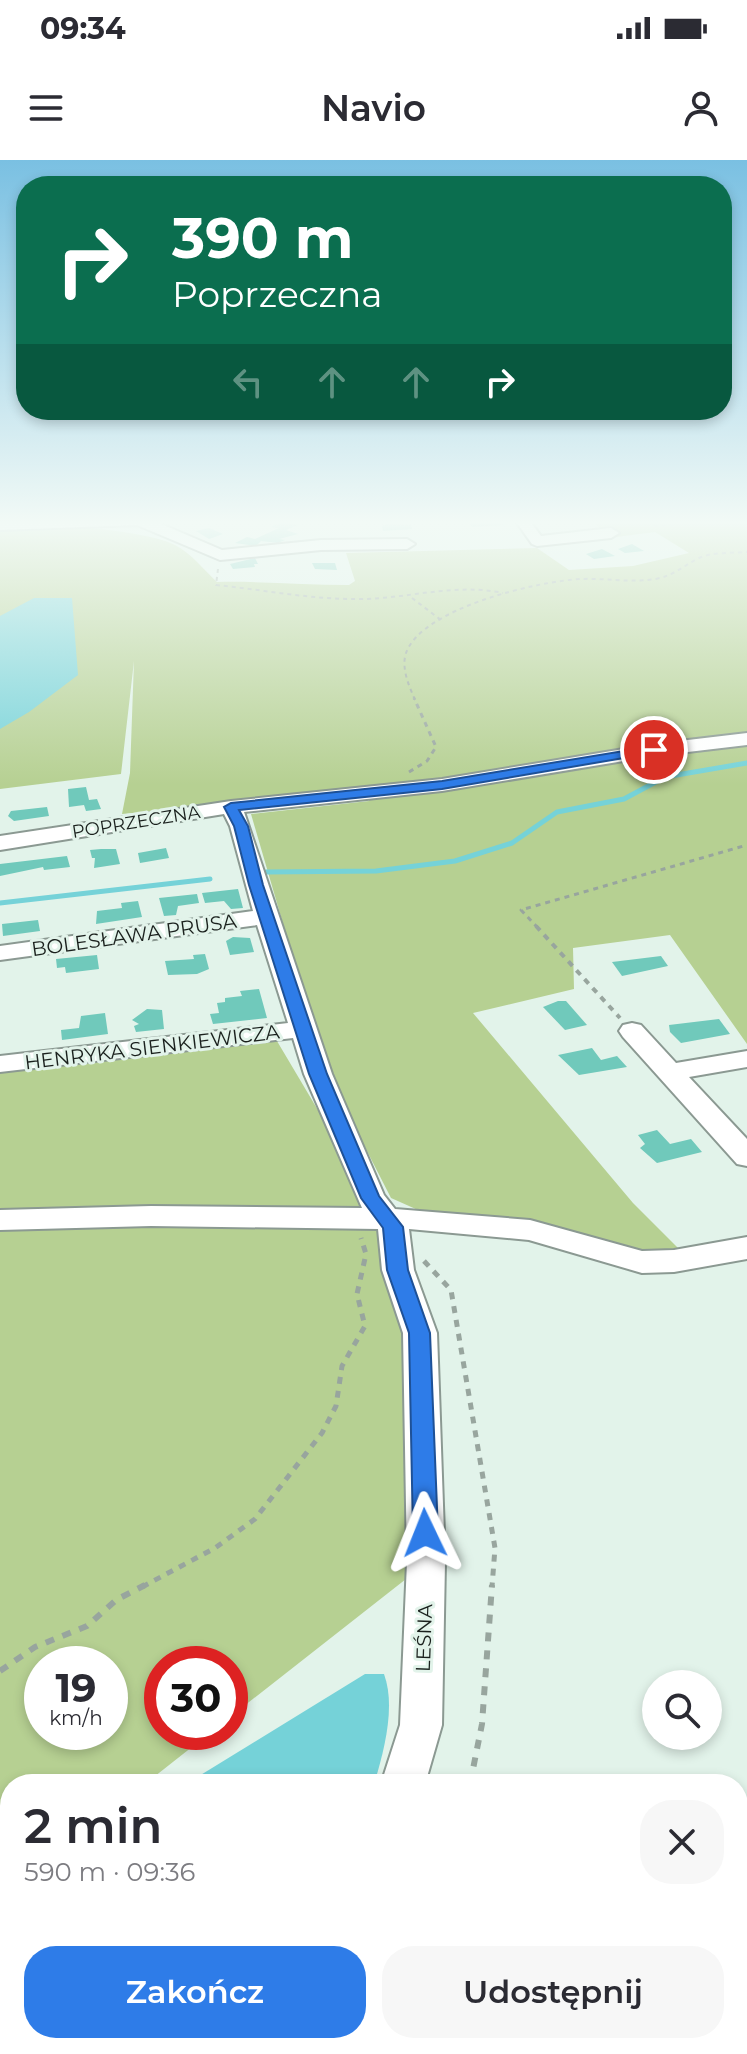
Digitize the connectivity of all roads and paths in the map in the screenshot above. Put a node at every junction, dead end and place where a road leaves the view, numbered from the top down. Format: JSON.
{"nodes":[{"id":1,"x":425,"y":608,"type":"edge"},
{"id":2,"x":458,"y":608,"type":"edge"},
{"id":3,"x":441,"y":620,"type":"junction"},
{"id":4,"x":747,"y":739,"type":"edge"},
{"id":5,"x":407,"y":773,"type":"dead end"},
{"id":6,"x":231,"y":807,"type":"junction"},
{"id":7,"x":0,"y":843,"type":"edge"},
{"id":8,"x":747,"y":845,"type":"edge"},
{"id":9,"x":268,"y":916,"type":"junction"},
{"id":10,"x":0,"y":953,"type":"edge"},
{"id":11,"x":304,"y":1029,"type":"junction"},
{"id":12,"x":632,"y":1031,"type":"joint"},
{"id":13,"x":747,"y":1059,"type":"edge"},
{"id":14,"x":0,"y":1064,"type":"edge"},
{"id":15,"x":671,"y":1072,"type":"junction"},
{"id":16,"x":747,"y":1157,"type":"edge"},
{"id":17,"x":0,"y":1220,"type":"edge"},
{"id":18,"x":379,"y":1222,"type":"junction"},
{"id":19,"x":747,"y":1248,"type":"edge"},
{"id":20,"x":0,"y":1671,"type":"edge"},
{"id":21,"x":406,"y":1774,"type":"edge"},
{"id":22,"x":472,"y":1774,"type":"edge"}],
"edges":[{"from":1,"to":3,"type":"path"},
{"from":2,"to":3,"type":"path"},
{"from":3,"to":5,"type":"path"},
{"from":4,"to":6,"type":"street","name":"POPRZECZNA"},
{"from":6,"to":7,"type":"street","name":"POPRZECZNA"},
{"from":6,"to":9,"type":"street","name":"LEŚNA"},
{"from":8,"to":12,"type":"path"},
{"from":9,"to":10,"type":"street","name":"BOLESŁAWA PRUSA"},
{"from":9,"to":11,"type":"street","name":"LEŚNA"},
{"from":11,"to":14,"type":"street","name":"HENRYKA SIENKIEWICZA"},
{"from":11,"to":18,"type":"street","name":"LEŚNA"},
{"from":12,"to":15,"type":"street"},
{"from":13,"to":15,"type":"street"},
{"from":15,"to":16,"type":"street"},
{"from":17,"to":18,"type":"street"},
{"from":18,"to":19,"type":"street"},
{"from":18,"to":20,"type":"path"},
{"from":18,"to":21,"type":"street","name":"LEŚNA"},
{"from":18,"to":22,"type":"path"}]}
